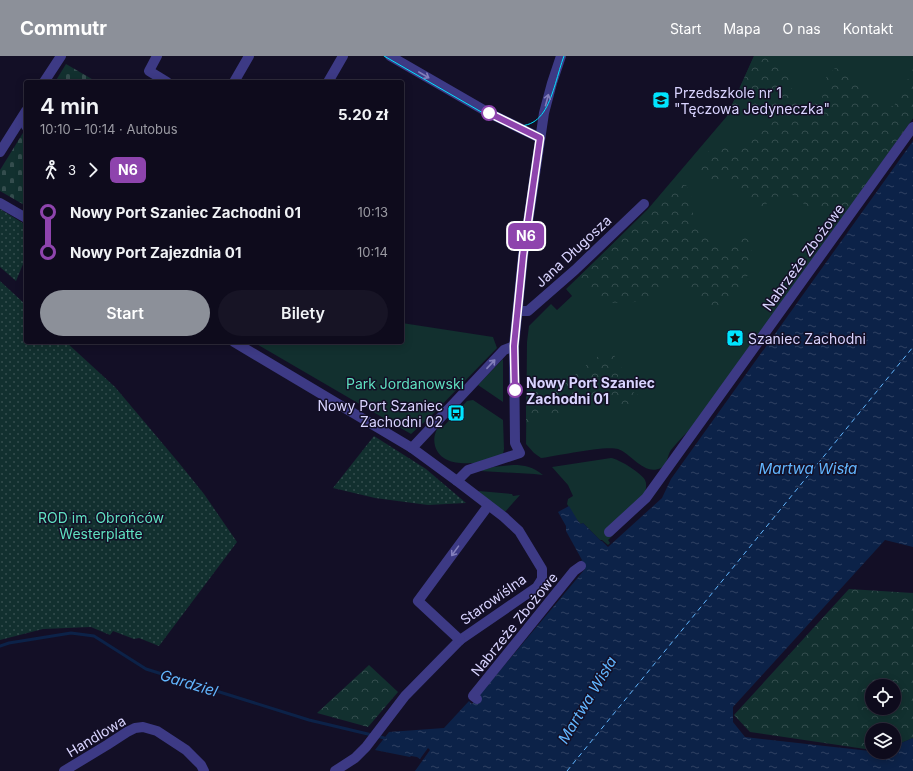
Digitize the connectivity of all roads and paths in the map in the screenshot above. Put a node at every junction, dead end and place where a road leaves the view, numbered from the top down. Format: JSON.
{"nodes":[{"id":1,"x":61,"y":56,"type":"edge"},
{"id":2,"x":157,"y":56,"type":"edge"},
{"id":3,"x":249,"y":56,"type":"edge"},
{"id":4,"x":343,"y":56,"type":"edge"},
{"id":5,"x":390,"y":56,"type":"edge"},
{"id":6,"x":561,"y":56,"type":"edge"},
{"id":7,"x":45,"y":80,"type":"edge"},
{"id":8,"x":164,"y":80,"type":"edge"},
{"id":9,"x":235,"y":80,"type":"edge"},
{"id":10,"x":329,"y":80,"type":"edge"},
{"id":11,"x":24,"y":114,"type":"edge"},
{"id":12,"x":913,"y":127,"type":"edge"},
{"id":13,"x":540,"y":138,"type":"junction"},
{"id":14,"x":0,"y":152,"type":"edge"},
{"id":15,"x":0,"y":203,"type":"edge"},
{"id":16,"x":644,"y":204,"type":"dead end"},
{"id":17,"x":24,"y":217,"type":"edge"},
{"id":18,"x":518,"y":311,"type":"junction"},
{"id":19,"x":237,"y":344,"type":"edge"},
{"id":20,"x":514,"y":346,"type":"junction"},
{"id":21,"x":412,"y":448,"type":"junction"},
{"id":22,"x":457,"y":481,"type":"junction"},
{"id":23,"x":488,"y":506,"type":"junction"},
{"id":24,"x":609,"y":532,"type":"dead end"},
{"id":25,"x":581,"y":566,"type":"dead end"},
{"id":26,"x":460,"y":640,"type":"junction"},
{"id":27,"x":477,"y":699,"type":"dead end"},
{"id":28,"x":64,"y":771,"type":"edge"},
{"id":29,"x":204,"y":771,"type":"edge"},
{"id":30,"x":335,"y":771,"type":"edge"}],
"edges":[{"from":1,"to":7,"type":"street"},
{"from":2,"to":8,"type":"street"},
{"from":3,"to":9,"type":"street"},
{"from":4,"to":10,"type":"street"},
{"from":5,"to":13,"type":"street","one_way":true},
{"from":13,"to":6,"type":"street","one_way":true},
{"from":11,"to":14,"type":"street"},
{"from":12,"to":24,"type":"street","name":"Nabrzeże Zbożowe"},
{"from":13,"to":18,"type":"street"},
{"from":15,"to":17,"type":"street"},
{"from":16,"to":18,"type":"street","name":"Jana Długosza"},
{"from":18,"to":20,"type":"street"},
{"from":19,"to":21,"type":"street","name":"Starowiślna"},
{"from":21,"to":20,"type":"street","one_way":true},
{"from":20,"to":22,"type":"street"},
{"from":21,"to":22,"type":"street","name":"Starowiślna"},
{"from":22,"to":23,"type":"street","name":"Starowiślna"},
{"from":23,"to":26,"type":"street","name":"Starowiślna","one_way":true},
{"from":23,"to":26,"type":"street","name":"Starowiślna"},
{"from":25,"to":27,"type":"street","name":"Nabrzeże Zbożowe"},
{"from":26,"to":30,"type":"street","name":"Starowiślna"},
{"from":28,"to":29,"type":"street","name":"Handlowa"}]}
